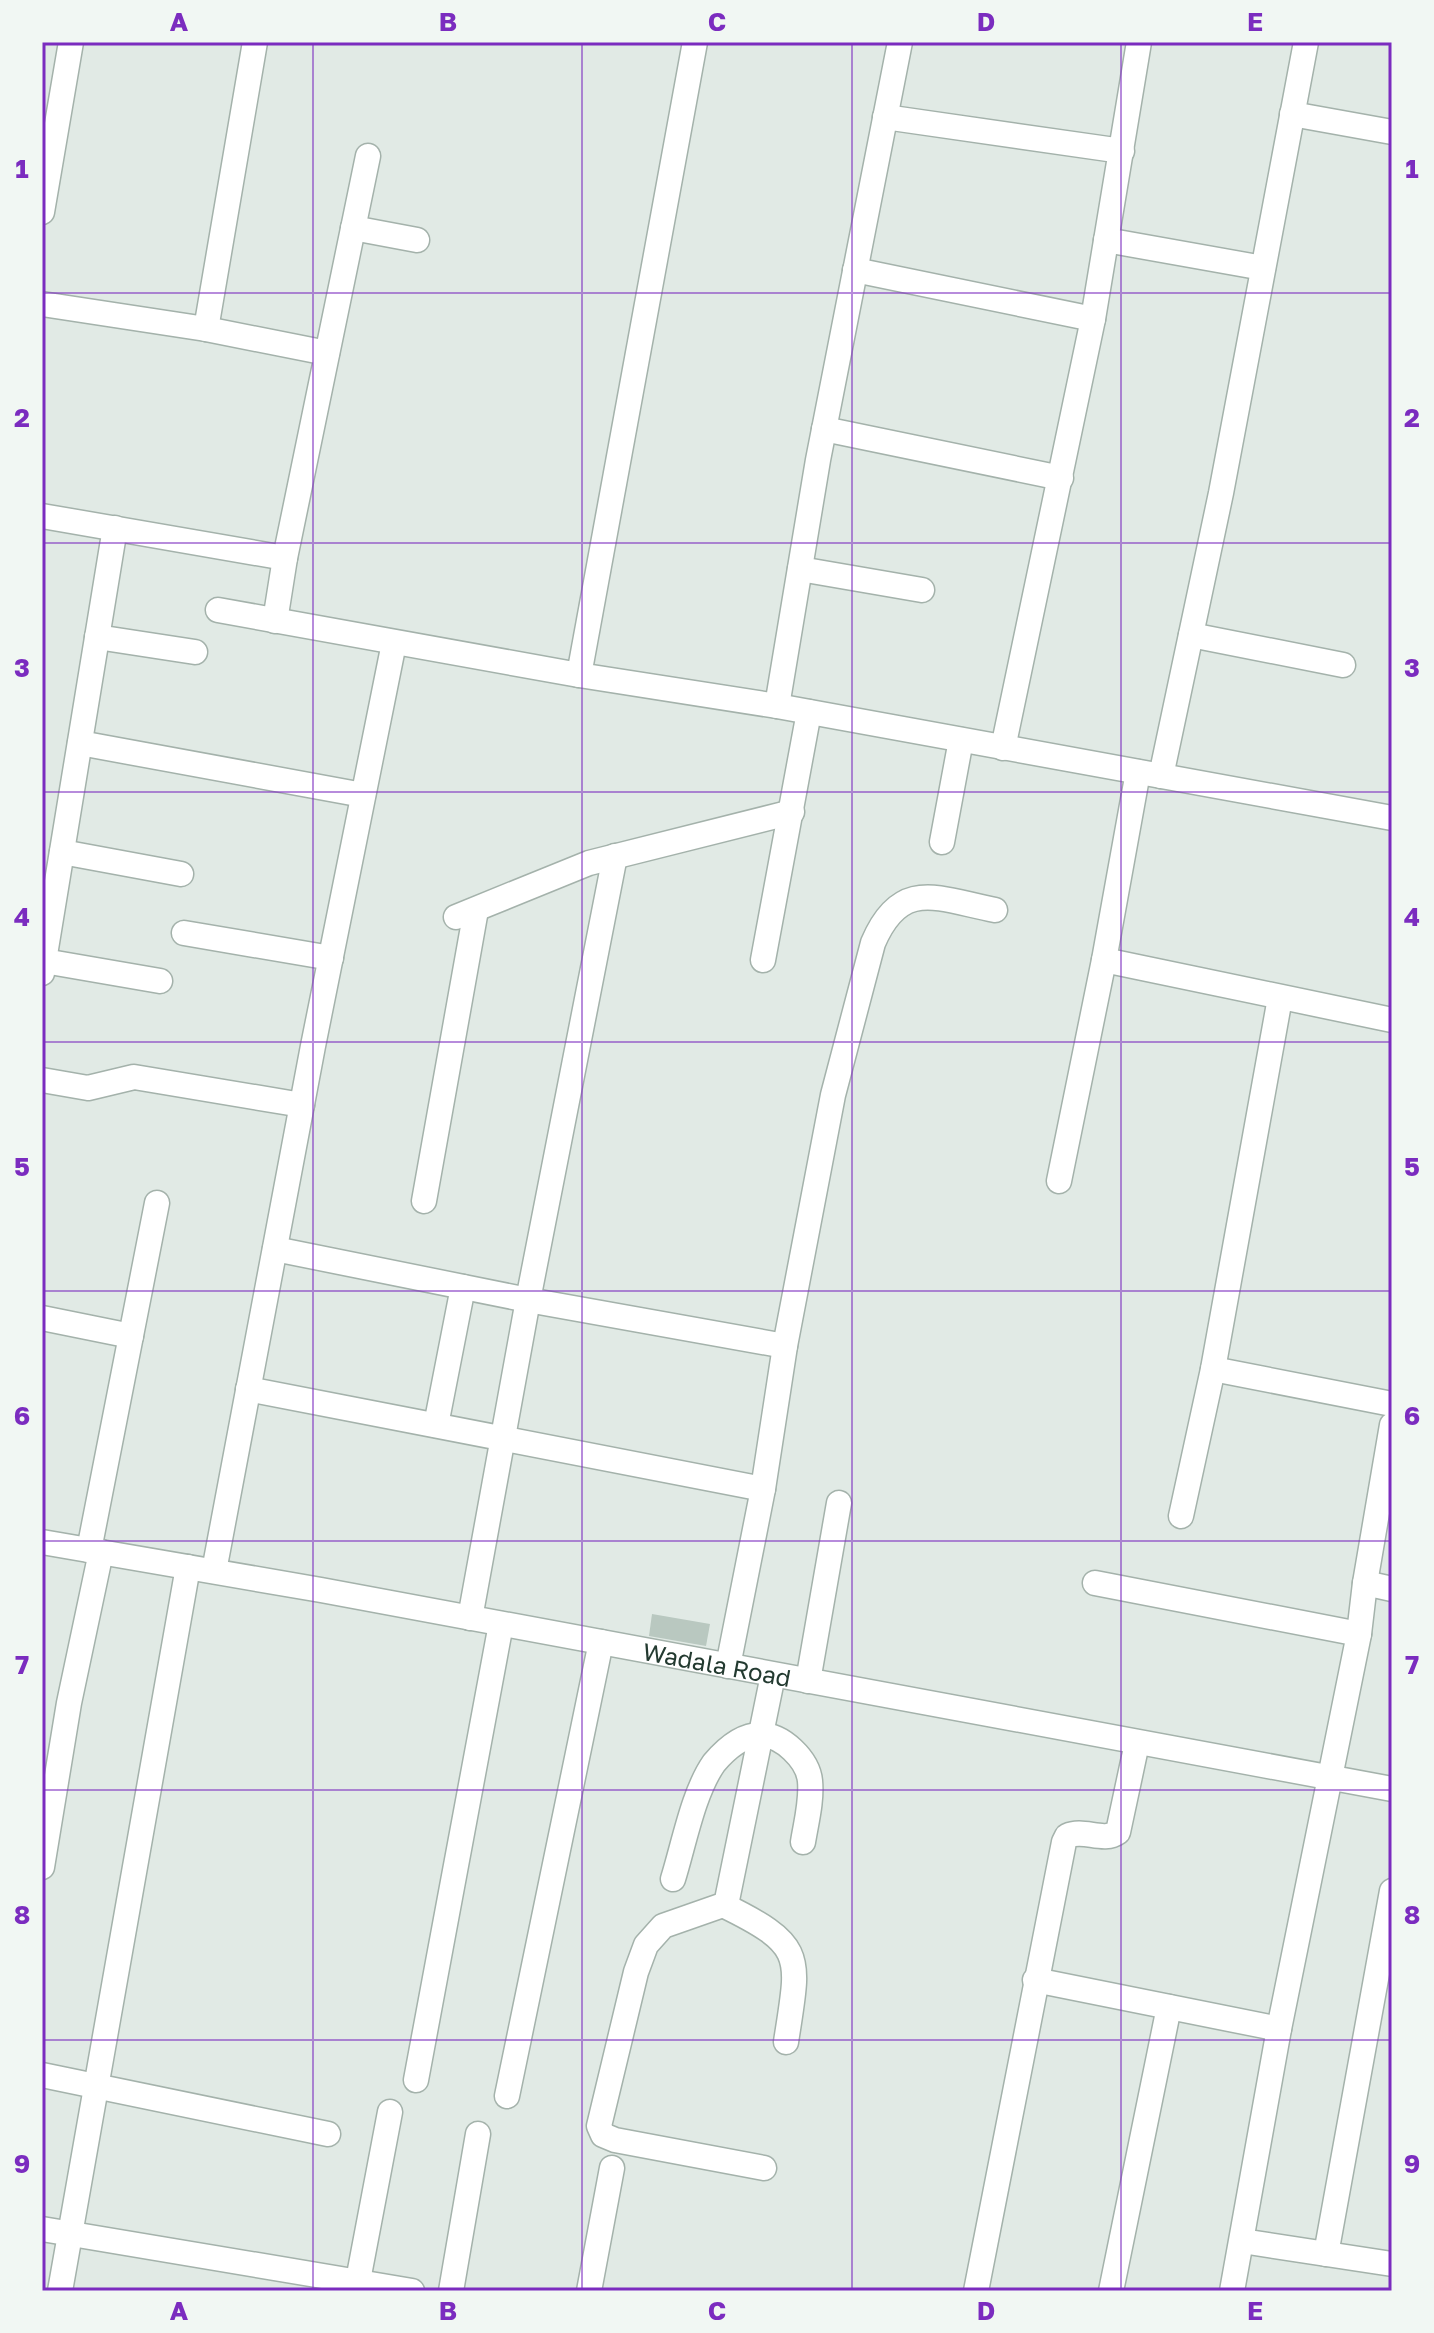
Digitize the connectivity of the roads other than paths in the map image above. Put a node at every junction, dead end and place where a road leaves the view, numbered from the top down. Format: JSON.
{"nodes":[{"id":1,"x":71,"y":42,"type":"edge"},
{"id":2,"x":255,"y":42,"type":"edge"},
{"id":3,"x":695,"y":42,"type":"edge"},
{"id":4,"x":900,"y":42,"type":"edge"},
{"id":5,"x":1139,"y":42,"type":"edge"},
{"id":6,"x":1306,"y":42,"type":"edge"},
{"id":7,"x":50,"y":114,"type":"edge"},
{"id":8,"x":1292,"y":114,"type":"junction"},
{"id":9,"x":885,"y":117,"type":"junction"},
{"id":10,"x":1392,"y":132,"type":"edge"},
{"id":11,"x":1122,"y":151,"type":"junction"},
{"id":12,"x":368,"y":156,"type":"dead end"},
{"id":13,"x":42,"y":212,"type":"edge"},
{"id":14,"x":353,"y":228,"type":"junction"},
{"id":15,"x":417,"y":240,"type":"dead end"},
{"id":16,"x":1106,"y":240,"type":"junction"},
{"id":17,"x":1263,"y":268,"type":"junction"},
{"id":18,"x":855,"y":270,"type":"junction"},
{"id":19,"x":42,"y":304,"type":"edge"},
{"id":20,"x":1093,"y":319,"type":"junction"},
{"id":21,"x":206,"y":329,"type":"junction"},
{"id":22,"x":327,"y":353,"type":"junction"},
{"id":23,"x":824,"y":429,"type":"junction"},
{"id":24,"x":1061,"y":478,"type":"junction"},
{"id":25,"x":42,"y":516,"type":"edge"},
{"id":26,"x":115,"y":528,"type":"junction"},
{"id":27,"x":285,"y":558,"type":"junction"},
{"id":28,"x":800,"y":569,"type":"junction"},
{"id":29,"x":922,"y":590,"type":"dead end"},
{"id":30,"x":218,"y":610,"type":"dead end"},
{"id":31,"x":275,"y":621,"type":"junction"},
{"id":32,"x":1191,"y":635,"type":"junction"},
{"id":33,"x":97,"y":637,"type":"junction"},
{"id":34,"x":394,"y":643,"type":"junction"},
{"id":35,"x":195,"y":652,"type":"dead end"},
{"id":36,"x":1343,"y":665,"type":"dead end"},
{"id":37,"x":579,"y":675,"type":"junction"},
{"id":38,"x":777,"y":706,"type":"junction"},
{"id":39,"x":809,"y":712,"type":"junction"},
{"id":40,"x":961,"y":740,"type":"junction"},
{"id":41,"x":80,"y":743,"type":"junction"},
{"id":42,"x":1003,"y":748,"type":"junction"},
{"id":43,"x":1149,"y":774,"type":"junction"},
{"id":44,"x":363,"y":795,"type":"junction"},
{"id":45,"x":792,"y":812,"type":"junction"},
{"id":46,"x":1392,"y":818,"type":"edge"},
{"id":47,"x":942,"y":842,"type":"dead end"},
{"id":48,"x":62,"y":852,"type":"junction"},
{"id":49,"x":615,"y":856,"type":"junction"},
{"id":50,"x":181,"y":874,"type":"dead end"},
{"id":51,"x":995,"y":910,"type":"dead end"},
{"id":52,"x":184,"y":933,"type":"dead end"},
{"id":53,"x":331,"y":958,"type":"junction"},
{"id":54,"x":763,"y":960,"type":"dead end"},
{"id":55,"x":1104,"y":960,"type":"junction"},
{"id":56,"x":43,"y":967,"type":"edge"},
{"id":57,"x":160,"y":981,"type":"dead end"},
{"id":58,"x":1280,"y":998,"type":"junction"},
{"id":59,"x":1392,"y":1020,"type":"edge"},
{"id":60,"x":42,"y":1080,"type":"edge"},
{"id":61,"x":302,"y":1105,"type":"junction"},
{"id":62,"x":1059,"y":1181,"type":"dead end"},
{"id":63,"x":424,"y":1201,"type":"dead end"},
{"id":64,"x":157,"y":1203,"type":"dead end"},
{"id":65,"x":275,"y":1249,"type":"junction"},
{"id":66,"x":463,"y":1287,"type":"junction"},
{"id":67,"x":528,"y":1300,"type":"junction"},
{"id":68,"x":42,"y":1318,"type":"edge"},
{"id":69,"x":131,"y":1336,"type":"junction"},
{"id":70,"x":785,"y":1346,"type":"junction"},
{"id":71,"x":1213,"y":1369,"type":"junction"},
{"id":72,"x":248,"y":1389,"type":"junction"},
{"id":73,"x":1392,"y":1404,"type":"edge"},
{"id":74,"x":436,"y":1425,"type":"junction"},
{"id":75,"x":1391,"y":1431,"type":"edge"},
{"id":76,"x":503,"y":1437,"type":"junction"},
{"id":77,"x":763,"y":1489,"type":"junction"},
{"id":78,"x":839,"y":1503,"type":"dead end"},
{"id":79,"x":1181,"y":1516,"type":"dead end"},
{"id":80,"x":42,"y":1542,"type":"edge"},
{"id":81,"x":95,"y":1551,"type":"junction"},
{"id":82,"x":188,"y":1567,"type":"junction"},
{"id":83,"x":214,"y":1571,"type":"junction"},
{"id":84,"x":1095,"y":1583,"type":"dead end"},
{"id":85,"x":1365,"y":1583,"type":"junction"},
{"id":86,"x":1392,"y":1589,"type":"edge"},
{"id":87,"x":470,"y":1618,"type":"junction"},
{"id":88,"x":501,"y":1624,"type":"junction"},
{"id":89,"x":1359,"y":1634,"type":"junction"},
{"id":90,"x":601,"y":1642,"type":"junction"},
{"id":91,"x":728,"y":1666,"type":"junction"},
{"id":92,"x":773,"y":1675,"type":"junction"},
{"id":93,"x":808,"y":1681,"type":"junction"},
{"id":94,"x":761,"y":1734,"type":"junction"},
{"id":95,"x":1137,"y":1743,"type":"junction"},
{"id":96,"x":1332,"y":1776,"type":"junction"},
{"id":97,"x":1392,"y":1789,"type":"edge"},
{"id":98,"x":803,"y":1842,"type":"dead end"},
{"id":99,"x":42,"y":1867,"type":"edge"},
{"id":100,"x":673,"y":1879,"type":"dead end"},
{"id":101,"x":1392,"y":1891,"type":"edge"},
{"id":102,"x":723,"y":1905,"type":"junction"},
{"id":103,"x":1035,"y":1980,"type":"junction"},
{"id":104,"x":1169,"y":2007,"type":"junction"},
{"id":105,"x":1279,"y":2029,"type":"junction"},
{"id":106,"x":786,"y":2042,"type":"dead end"},
{"id":107,"x":42,"y":2075,"type":"edge"},
{"id":108,"x":416,"y":2080,"type":"dead end"},
{"id":109,"x":97,"y":2086,"type":"junction"},
{"id":110,"x":507,"y":2096,"type":"dead end"},
{"id":111,"x":390,"y":2112,"type":"dead end"},
{"id":112,"x":328,"y":2134,"type":"dead end"},
{"id":113,"x":478,"y":2134,"type":"dead end"},
{"id":114,"x":612,"y":2168,"type":"dead end"},
{"id":115,"x":764,"y":2168,"type":"dead end"},
{"id":116,"x":42,"y":2229,"type":"edge"},
{"id":117,"x":70,"y":2234,"type":"junction"},
{"id":118,"x":1242,"y":2241,"type":"junction"},
{"id":119,"x":1326,"y":2254,"type":"junction"},
{"id":120,"x":1392,"y":2264,"type":"edge"},
{"id":121,"x":357,"y":2286,"type":"edge"},
{"id":122,"x":60,"y":2291,"type":"edge"},
{"id":123,"x":412,"y":2291,"type":"edge"},
{"id":124,"x":451,"y":2291,"type":"edge"},
{"id":125,"x":589,"y":2291,"type":"edge"},
{"id":126,"x":976,"y":2291,"type":"edge"},
{"id":127,"x":1111,"y":2291,"type":"edge"},
{"id":128,"x":1232,"y":2291,"type":"edge"}],
"edges":[{"from":1,"to":7,"type":"street"},
{"from":2,"to":21,"type":"street"},
{"from":3,"to":37,"type":"street"},
{"from":4,"to":9,"type":"street"},
{"from":5,"to":11,"type":"street"},
{"from":6,"to":8,"type":"street"},
{"from":7,"to":13,"type":"street"},
{"from":8,"to":10,"type":"street"},
{"from":8,"to":17,"type":"street"},
{"from":9,"to":11,"type":"street"},
{"from":9,"to":18,"type":"street"},
{"from":11,"to":16,"type":"street"},
{"from":12,"to":14,"type":"street"},
{"from":14,"to":15,"type":"street"},
{"from":14,"to":22,"type":"street"},
{"from":16,"to":17,"type":"street"},
{"from":16,"to":20,"type":"street"},
{"from":17,"to":32,"type":"street"},
{"from":18,"to":20,"type":"street"},
{"from":18,"to":23,"type":"street"},
{"from":19,"to":21,"type":"street"},
{"from":20,"to":24,"type":"street"},
{"from":21,"to":22,"type":"street"},
{"from":22,"to":27,"type":"street"},
{"from":23,"to":24,"type":"street"},
{"from":23,"to":28,"type":"street"},
{"from":24,"to":42,"type":"street"},
{"from":25,"to":26,"type":"street"},
{"from":26,"to":27,"type":"street"},
{"from":26,"to":33,"type":"street"},
{"from":27,"to":31,"type":"street"},
{"from":28,"to":29,"type":"street"},
{"from":28,"to":38,"type":"street"},
{"from":30,"to":31,"type":"street"},
{"from":31,"to":34,"type":"street"},
{"from":32,"to":36,"type":"street"},
{"from":32,"to":43,"type":"street"},
{"from":33,"to":35,"type":"street"},
{"from":33,"to":41,"type":"street"},
{"from":34,"to":37,"type":"street"},
{"from":34,"to":44,"type":"street"},
{"from":37,"to":38,"type":"street"},
{"from":38,"to":39,"type":"street"},
{"from":39,"to":40,"type":"street"},
{"from":39,"to":45,"type":"street"},
{"from":40,"to":42,"type":"street"},
{"from":40,"to":47,"type":"street"},
{"from":41,"to":44,"type":"street"},
{"from":41,"to":48,"type":"street"},
{"from":42,"to":43,"type":"street"},
{"from":43,"to":46,"type":"street"},
{"from":43,"to":55,"type":"street"},
{"from":44,"to":53,"type":"street"},
{"from":45,"to":49,"type":"street"},
{"from":45,"to":54,"type":"street"},
{"from":48,"to":50,"type":"street"},
{"from":48,"to":56,"type":"street"},
{"from":49,"to":63,"type":"street"},
{"from":49,"to":67,"type":"street"},
{"from":51,"to":70,"type":"street"},
{"from":52,"to":53,"type":"street"},
{"from":53,"to":61,"type":"street"},
{"from":55,"to":58,"type":"street"},
{"from":55,"to":62,"type":"street"},
{"from":56,"to":57,"type":"street"},
{"from":58,"to":59,"type":"street"},
{"from":58,"to":71,"type":"street"},
{"from":60,"to":61,"type":"street"},
{"from":61,"to":65,"type":"street"},
{"from":64,"to":69,"type":"street"},
{"from":65,"to":66,"type":"street"},
{"from":65,"to":72,"type":"street"},
{"from":66,"to":67,"type":"street"},
{"from":66,"to":74,"type":"street"},
{"from":67,"to":70,"type":"street"},
{"from":67,"to":76,"type":"street"},
{"from":68,"to":69,"type":"street"},
{"from":69,"to":81,"type":"street"},
{"from":70,"to":77,"type":"street"},
{"from":71,"to":73,"type":"street"},
{"from":71,"to":79,"type":"street"},
{"from":72,"to":74,"type":"street"},
{"from":72,"to":83,"type":"street"},
{"from":74,"to":76,"type":"street"},
{"from":75,"to":85,"type":"street"},
{"from":76,"to":77,"type":"street"},
{"from":76,"to":87,"type":"street"},
{"from":77,"to":91,"type":"street"},
{"from":78,"to":93,"type":"street"},
{"from":80,"to":81,"type":"street","name":"Wadala Road"},
{"from":81,"to":82,"type":"street","name":"Wadala Road"},
{"from":81,"to":99,"type":"street"},
{"from":82,"to":83,"type":"street","name":"Wadala Road"},
{"from":82,"to":109,"type":"street"},
{"from":83,"to":87,"type":"street","name":"Wadala Road"},
{"from":84,"to":89,"type":"street"},
{"from":85,"to":86,"type":"street"},
{"from":85,"to":89,"type":"street"},
{"from":87,"to":88,"type":"street","name":"Wadala Road"},
{"from":88,"to":90,"type":"street","name":"Wadala Road"},
{"from":88,"to":108,"type":"street"},
{"from":89,"to":96,"type":"street"},
{"from":90,"to":91,"type":"street","name":"Wadala Road"},
{"from":90,"to":110,"type":"street"},
{"from":91,"to":92,"type":"street","name":"Wadala Road"},
{"from":92,"to":93,"type":"street","name":"Wadala Road"},
{"from":92,"to":94,"type":"street"},
{"from":93,"to":95,"type":"street","name":"Wadala Road"},
{"from":94,"to":98,"type":"street"},
{"from":94,"to":100,"type":"street"},
{"from":94,"to":102,"type":"street"},
{"from":95,"to":96,"type":"street","name":"Wadala Road"},
{"from":95,"to":103,"type":"street"},
{"from":96,"to":97,"type":"street","name":"Wadala Road"},
{"from":96,"to":105,"type":"street"},
{"from":101,"to":119,"type":"street"},
{"from":102,"to":106,"type":"street"},
{"from":102,"to":115,"type":"street"},
{"from":103,"to":104,"type":"street"},
{"from":103,"to":126,"type":"street"},
{"from":104,"to":105,"type":"street"},
{"from":104,"to":127,"type":"street"},
{"from":105,"to":118,"type":"street"},
{"from":107,"to":109,"type":"street"},
{"from":109,"to":112,"type":"street"},
{"from":109,"to":117,"type":"street"},
{"from":111,"to":121,"type":"street"},
{"from":113,"to":124,"type":"street"},
{"from":114,"to":125,"type":"street"},
{"from":116,"to":117,"type":"street"},
{"from":117,"to":121,"type":"street"},
{"from":117,"to":122,"type":"street"},
{"from":118,"to":119,"type":"street"},
{"from":118,"to":128,"type":"street"},
{"from":119,"to":120,"type":"street"},
{"from":121,"to":123,"type":"street"}]}
